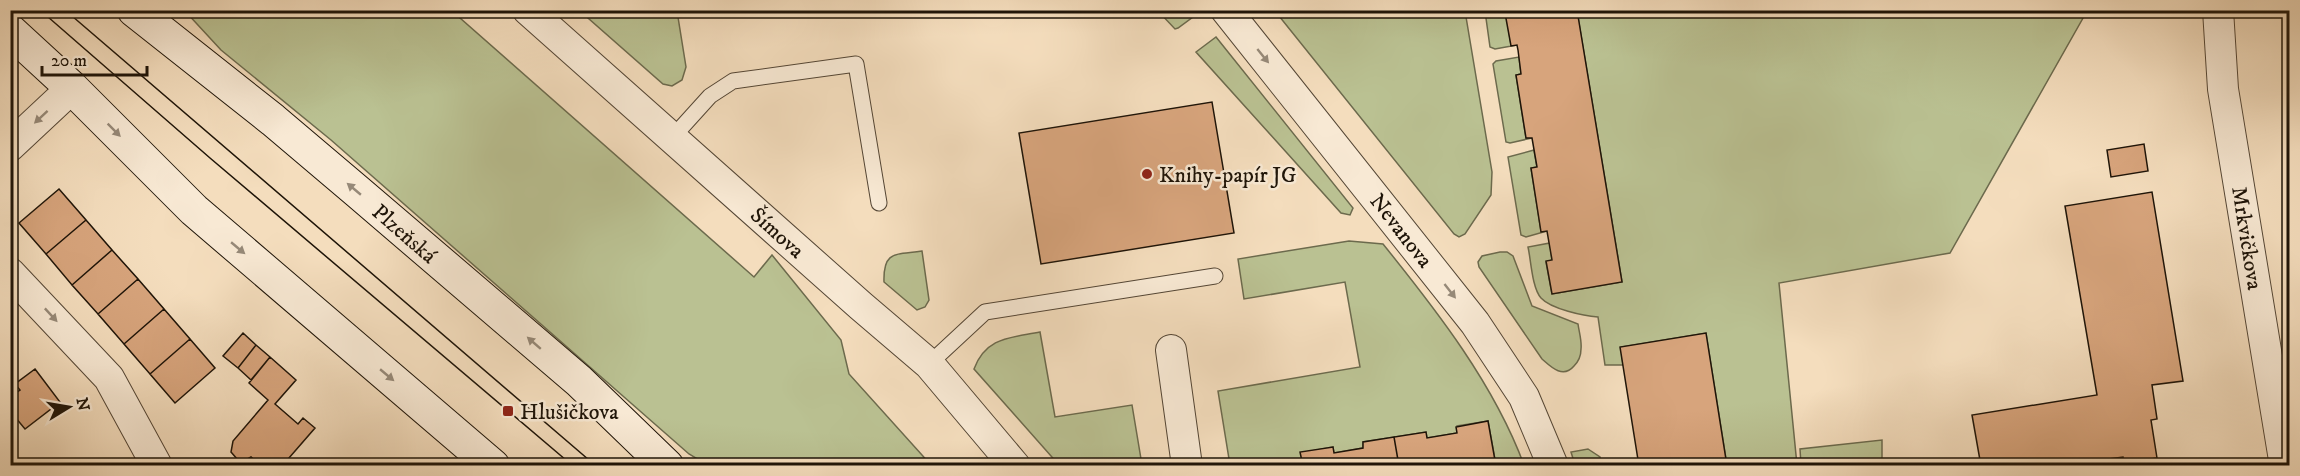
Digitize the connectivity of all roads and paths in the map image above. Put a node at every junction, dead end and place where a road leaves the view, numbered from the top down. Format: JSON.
{"nodes":[{"id":1,"x":134,"y":10,"type":"edge"},
{"id":2,"x":528,"y":10,"type":"edge"},
{"id":3,"x":1226,"y":10,"type":"edge"},
{"id":4,"x":2218,"y":10,"type":"edge"},
{"id":5,"x":10,"y":31,"type":"edge"},
{"id":6,"x":72,"y":88,"type":"junction"},
{"id":7,"x":672,"y":138,"type":"junction"},
{"id":8,"x":10,"y":146,"type":"edge"},
{"id":9,"x":879,"y":203,"type":"dead end"},
{"id":10,"x":10,"y":273,"type":"edge"},
{"id":11,"x":1215,"y":276,"type":"dead end"},
{"id":12,"x":1171,"y":350,"type":"dead end"},
{"id":13,"x":929,"y":364,"type":"junction"},
{"id":14,"x":157,"y":465,"type":"edge"},
{"id":15,"x":493,"y":465,"type":"edge"},
{"id":16,"x":668,"y":465,"type":"edge"},
{"id":17,"x":1015,"y":465,"type":"edge"},
{"id":18,"x":1187,"y":465,"type":"edge"},
{"id":19,"x":1553,"y":465,"type":"edge"},
{"id":20,"x":2285,"y":465,"type":"edge"}],
"edges":[{"from":16,"to":1,"type":"main road","name":"Plzeňská","one_way":true},
{"from":2,"to":7,"type":"street","name":"Šímova"},
{"from":3,"to":19,"type":"street","name":"Nevanova","one_way":true},
{"from":4,"to":20,"type":"street","name":"Mrkvičkova"},
{"from":5,"to":6,"type":"main road"},
{"from":6,"to":8,"type":"street","one_way":true},
{"from":6,"to":15,"type":"main road","one_way":true},
{"from":7,"to":9,"type":"lane"},
{"from":7,"to":13,"type":"street","name":"Šímova"},
{"from":10,"to":14,"type":"street","one_way":true},
{"from":11,"to":13,"type":"lane"},
{"from":12,"to":18,"type":"street"},
{"from":13,"to":17,"type":"street","name":"Šímova"}]}
